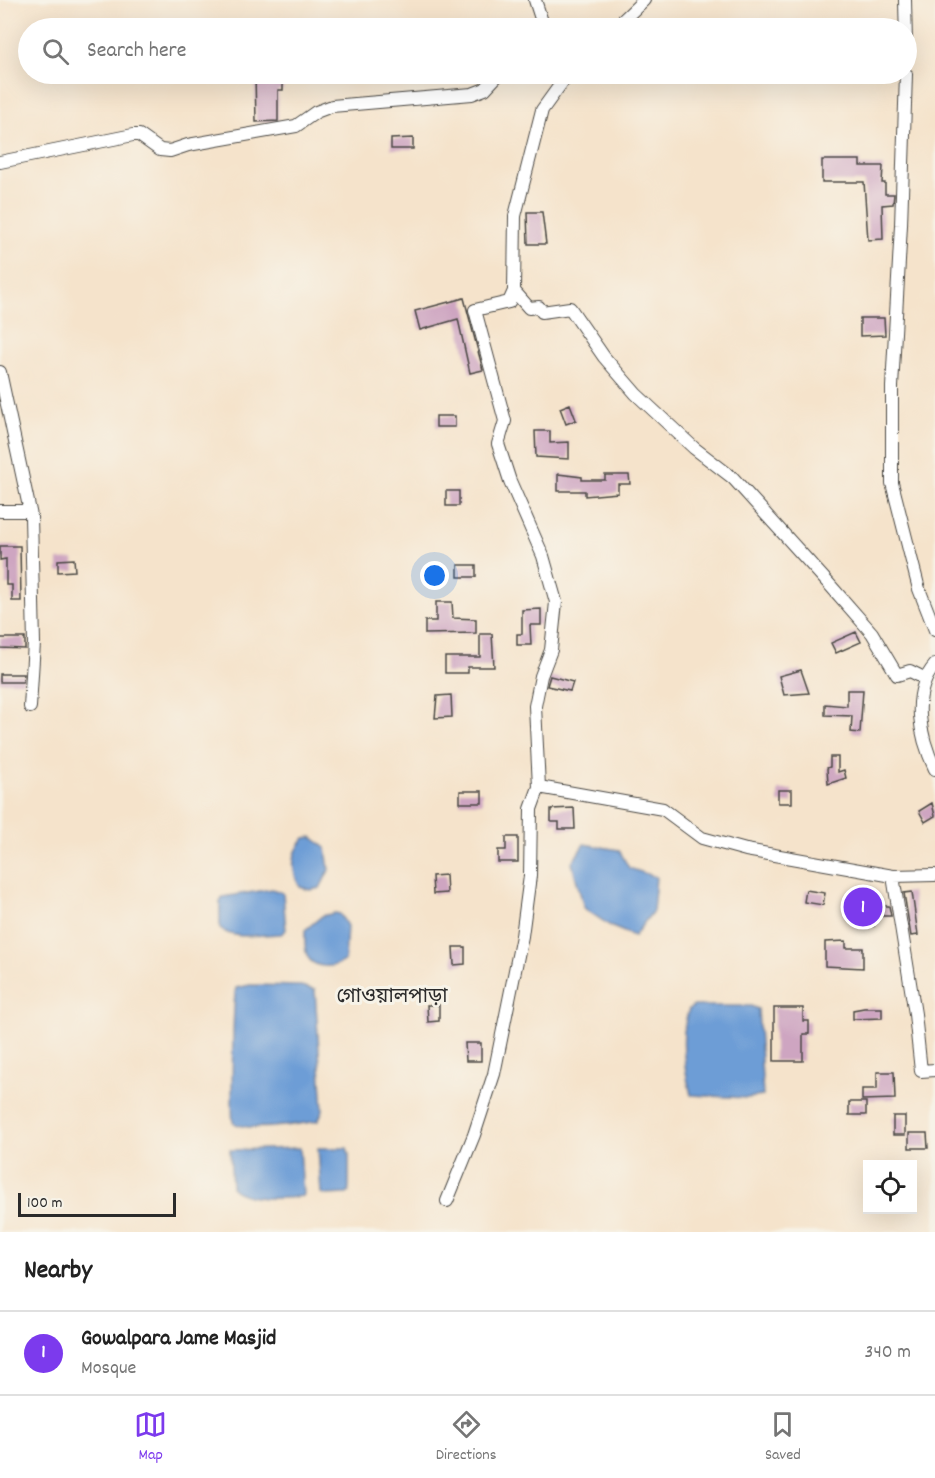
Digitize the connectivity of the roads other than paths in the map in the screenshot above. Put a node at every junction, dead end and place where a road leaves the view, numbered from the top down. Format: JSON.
{"nodes":[{"id":1,"x":535,"y":0,"type":"edge"},
{"id":2,"x":644,"y":0,"type":"edge"},
{"id":3,"x":905,"y":0,"type":"edge"},
{"id":4,"x":541,"y":18,"type":"edge"},
{"id":5,"x":625,"y":18,"type":"edge"},
{"id":6,"x":905,"y":18,"type":"edge"},
{"id":7,"x":490,"y":84,"type":"edge"},
{"id":8,"x":561,"y":84,"type":"edge"},
{"id":9,"x":906,"y":84,"type":"edge"},
{"id":10,"x":0,"y":162,"type":"edge"},
{"id":11,"x":513,"y":291,"type":"junction"},
{"id":12,"x":0,"y":372,"type":"edge"},
{"id":13,"x":0,"y":511,"type":"edge"},
{"id":14,"x":30,"y":511,"type":"junction"},
{"id":15,"x":935,"y":630,"type":"edge"},
{"id":16,"x":935,"y":665,"type":"edge"},
{"id":17,"x":924,"y":678,"type":"junction"},
{"id":18,"x":30,"y":707,"type":"dead end"},
{"id":19,"x":935,"y":769,"type":"edge"},
{"id":20,"x":539,"y":786,"type":"junction"},
{"id":21,"x":935,"y":875,"type":"edge"},
{"id":22,"x":892,"y":876,"type":"junction"},
{"id":23,"x":935,"y":1070,"type":"edge"},
{"id":24,"x":447,"y":1202,"type":"dead end"}],
"edges":[{"from":1,"to":4,"type":"street"},
{"from":2,"to":5,"type":"street"},
{"from":3,"to":6,"type":"street"},
{"from":7,"to":10,"type":"street"},
{"from":8,"to":11,"type":"street"},
{"from":9,"to":15,"type":"street"},
{"from":11,"to":17,"type":"street"},
{"from":11,"to":20,"type":"street"},
{"from":12,"to":14,"type":"street"},
{"from":13,"to":14,"type":"street"},
{"from":14,"to":18,"type":"street"},
{"from":16,"to":17,"type":"street"},
{"from":17,"to":19,"type":"street"},
{"from":20,"to":22,"type":"street"},
{"from":20,"to":24,"type":"street"},
{"from":21,"to":22,"type":"street"},
{"from":22,"to":23,"type":"street"}]}
